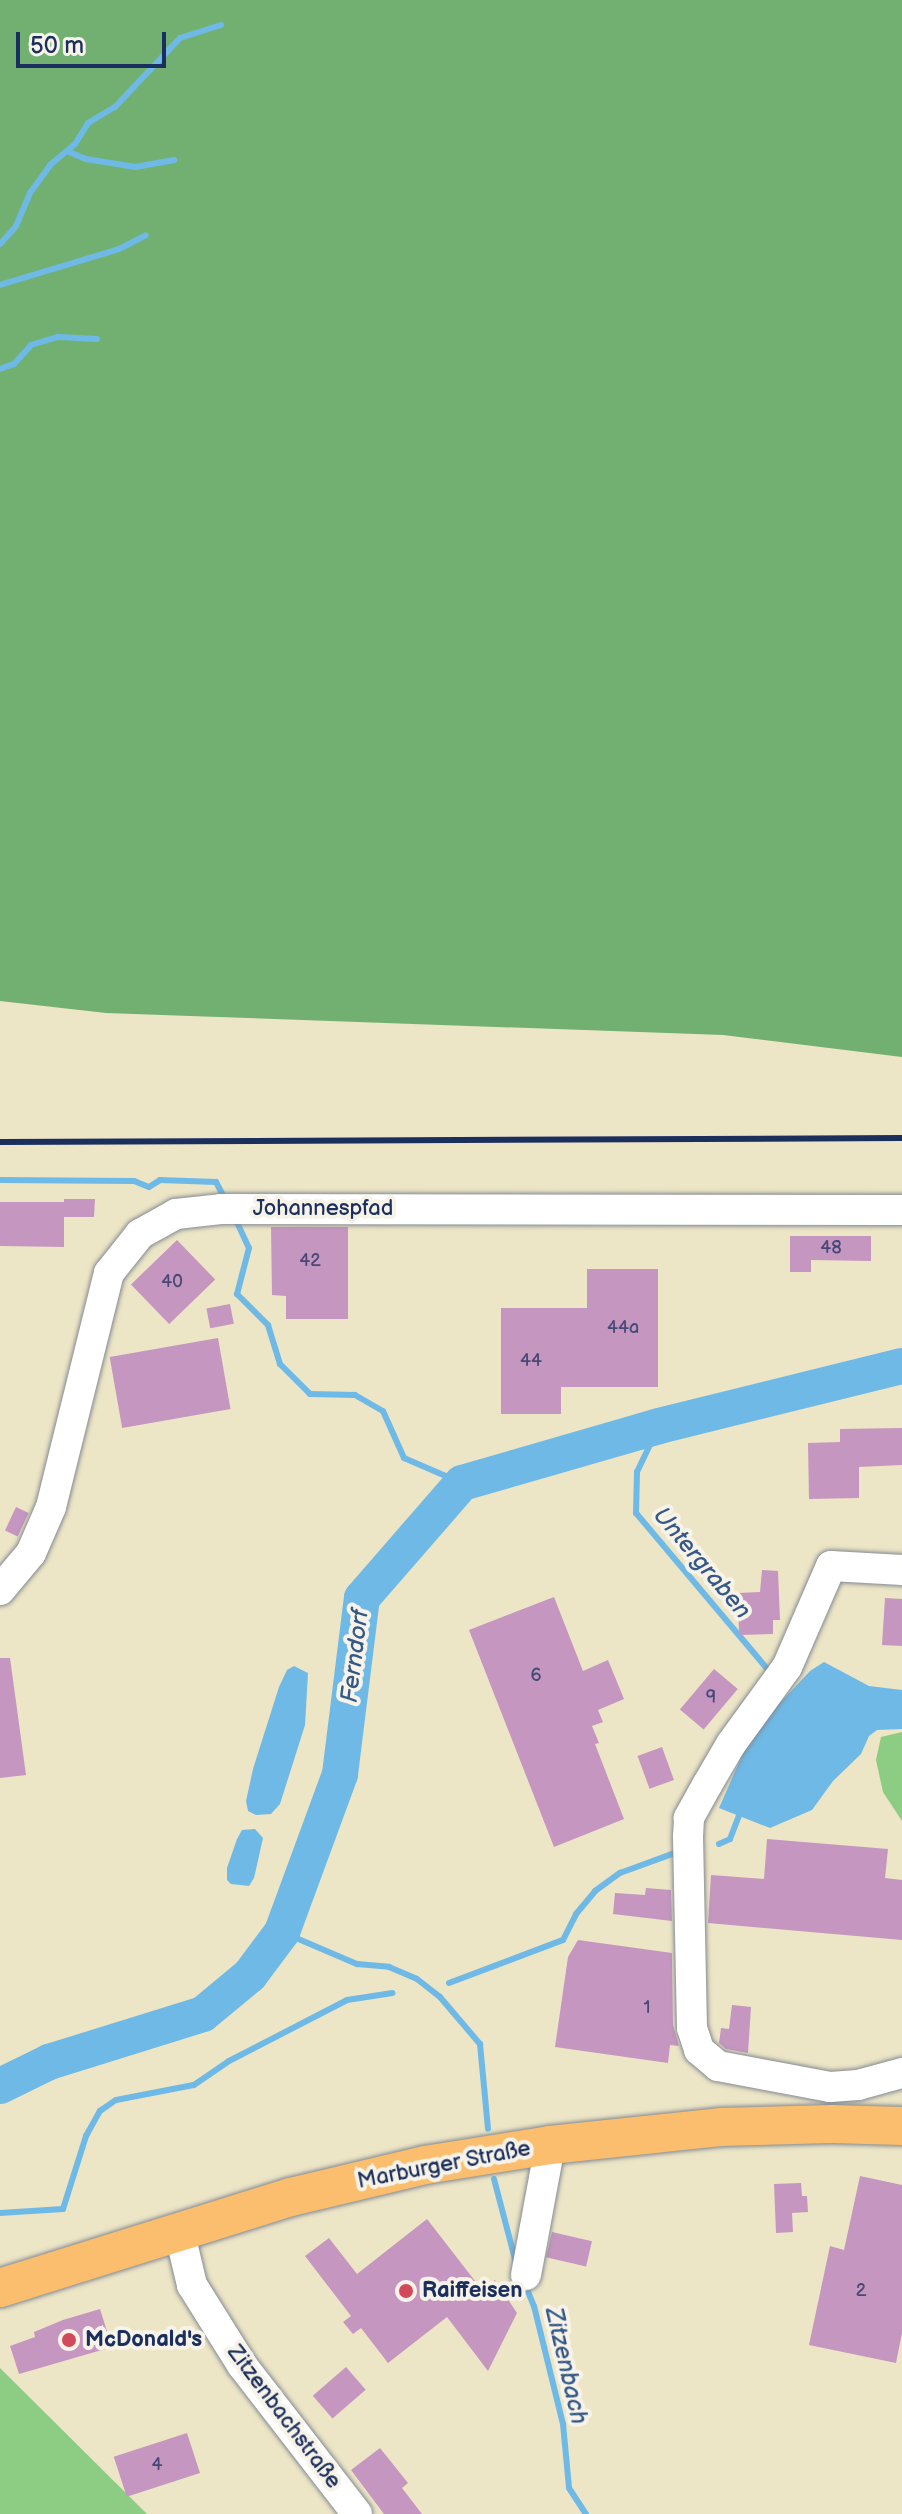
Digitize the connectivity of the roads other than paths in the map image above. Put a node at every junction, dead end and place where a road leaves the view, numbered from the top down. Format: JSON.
{"nodes":[{"id":1,"x":902,"y":1210,"type":"edge"},
{"id":2,"x":902,"y":1570,"type":"edge"},
{"id":3,"x":0,"y":1590,"type":"edge"},
{"id":4,"x":902,"y":2073,"type":"edge"},
{"id":5,"x":902,"y":2126,"type":"edge"},
{"id":6,"x":550,"y":2145,"type":"junction"},
{"id":7,"x":179,"y":2230,"type":"junction"},
{"id":8,"x":526,"y":2275,"type":"dead end"},
{"id":9,"x":0,"y":2288,"type":"edge"},
{"id":10,"x":357,"y":2514,"type":"edge"}],
"edges":[{"from":1,"to":3,"type":"street","name":"Johannespfad"},
{"from":2,"to":4,"type":"street"},
{"from":5,"to":6,"type":"main road","name":"Marburger Straße"},
{"from":6,"to":7,"type":"main road","name":"Marburger Straße"},
{"from":6,"to":8,"type":"street"},
{"from":7,"to":9,"type":"main road","name":"Marburger Straße"},
{"from":7,"to":10,"type":"street","name":"Zitzenbachstraße"}]}
